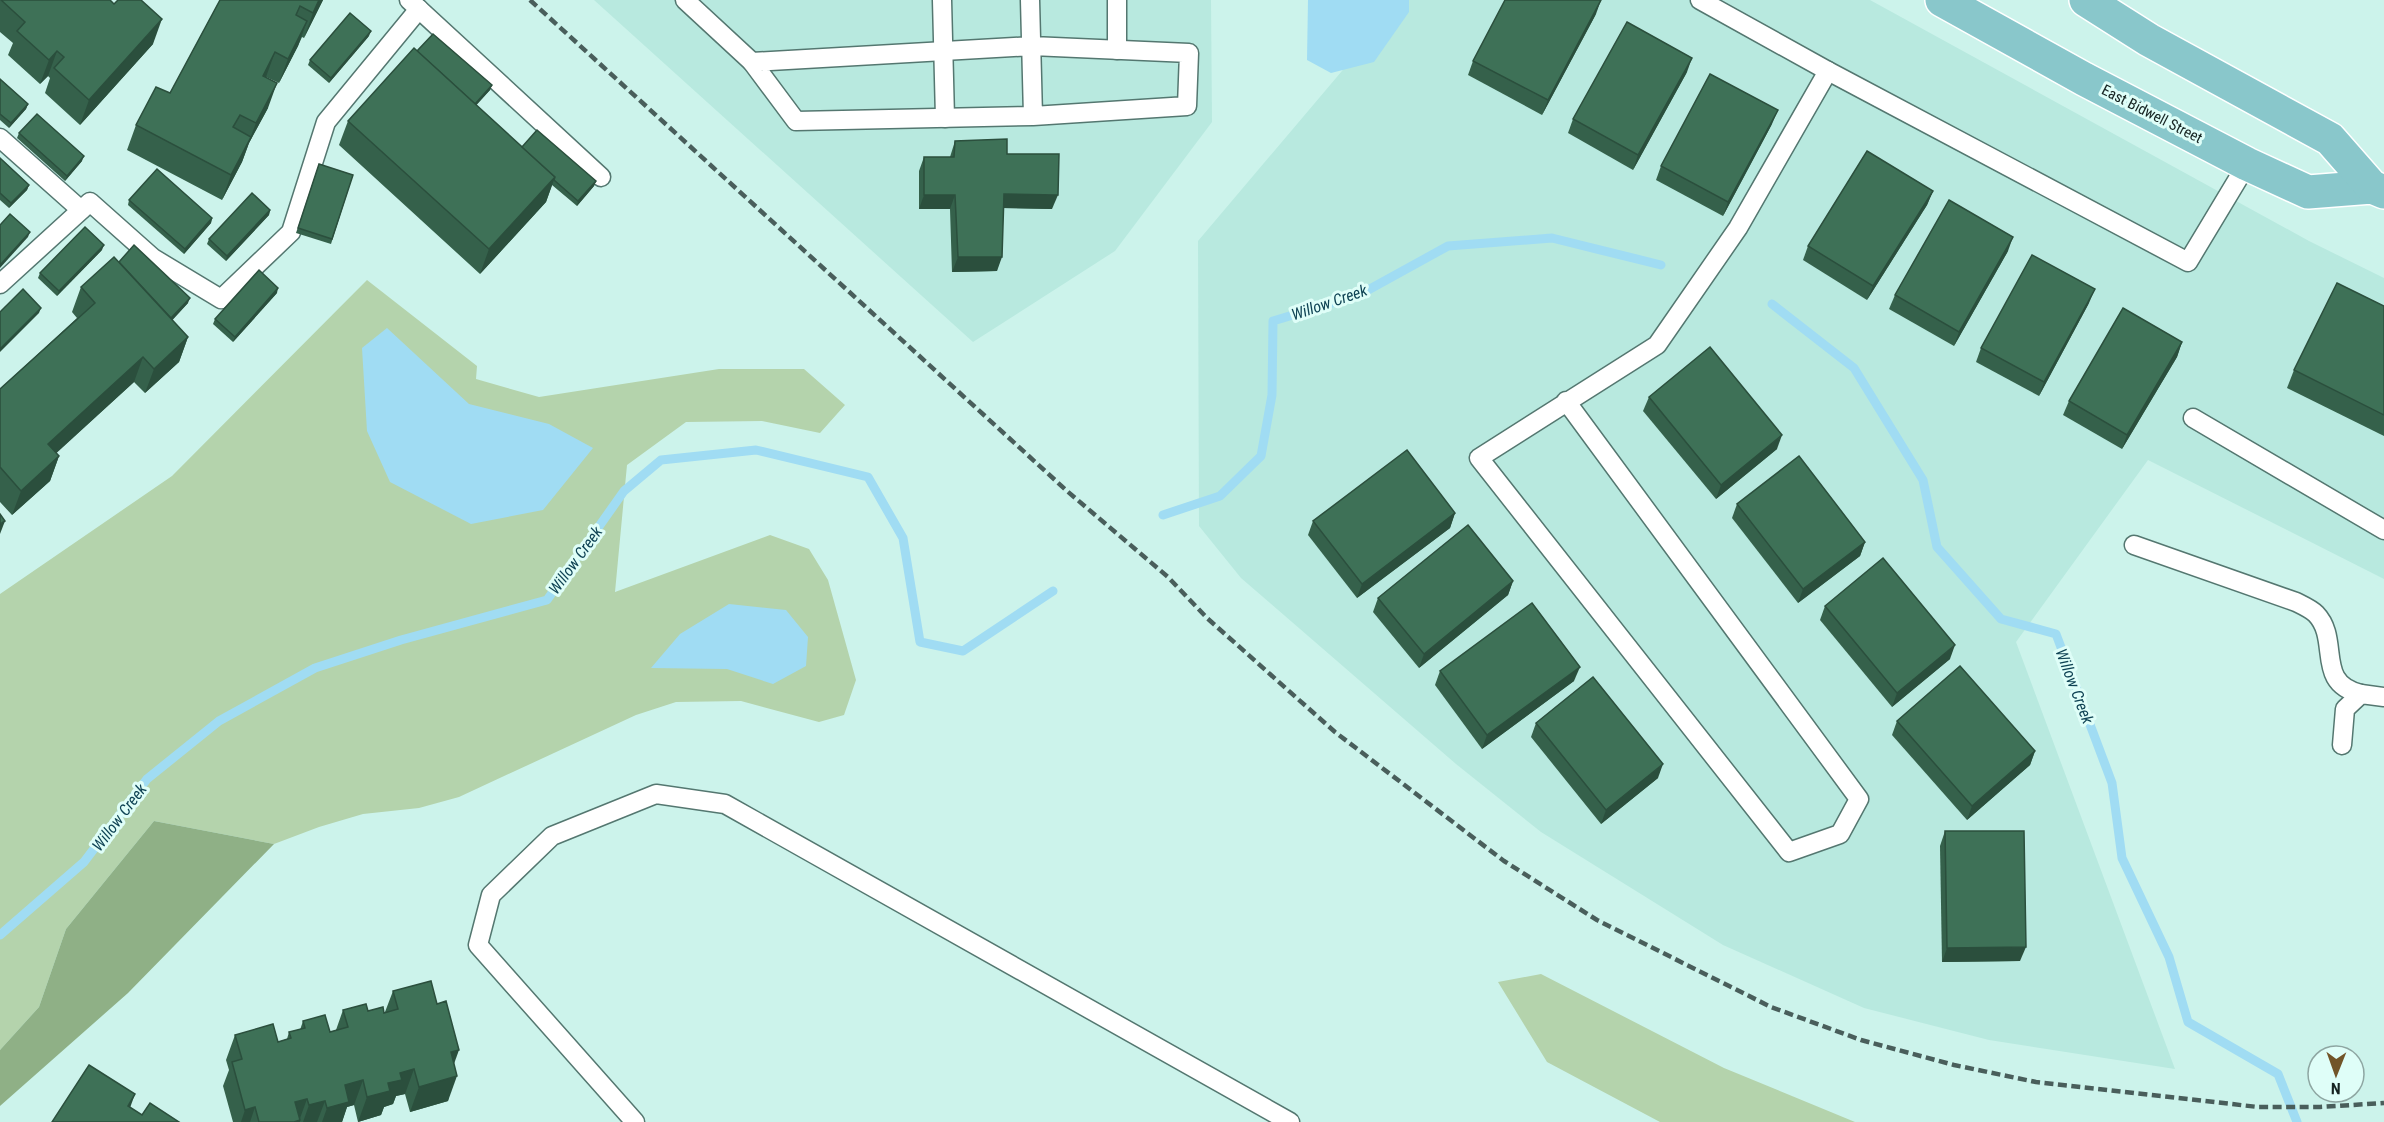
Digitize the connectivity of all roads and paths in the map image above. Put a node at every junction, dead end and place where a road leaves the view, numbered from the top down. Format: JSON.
{"nodes":[{"id":1,"x":685,"y":0,"type":"edge"},
{"id":2,"x":942,"y":0,"type":"edge"},
{"id":3,"x":1030,"y":0,"type":"edge"},
{"id":4,"x":1118,"y":0,"type":"edge"},
{"id":5,"x":1700,"y":0,"type":"edge"},
{"id":6,"x":1942,"y":0,"type":"edge"},
{"id":7,"x":2086,"y":0,"type":"edge"},
{"id":8,"x":414,"y":5,"type":"edge"},
{"id":9,"x":1032,"y":46,"type":"junction"},
{"id":10,"x":1117,"y":50,"type":"junction"},
{"id":11,"x":943,"y":51,"type":"junction"},
{"id":12,"x":753,"y":62,"type":"junction"},
{"id":13,"x":1828,"y":71,"type":"junction"},
{"id":14,"x":1033,"y":116,"type":"junction"},
{"id":15,"x":945,"y":118,"type":"junction"},
{"id":16,"x":0,"y":138,"type":"edge"},
{"id":17,"x":2247,"y":164,"type":"junction"},
{"id":18,"x":601,"y":177,"type":"dead end"},
{"id":19,"x":2378,"y":189,"type":"edge"},
{"id":20,"x":81,"y":210,"type":"junction"},
{"id":21,"x":0,"y":285,"type":"edge"},
{"id":22,"x":1566,"y":401,"type":"junction"},
{"id":23,"x":2193,"y":418,"type":"dead end"},
{"id":24,"x":2384,"y":530,"type":"edge"},
{"id":25,"x":2134,"y":545,"type":"dead end"},
{"id":26,"x":2361,"y":694,"type":"junction"},
{"id":27,"x":2384,"y":697,"type":"edge"},
{"id":28,"x":2342,"y":745,"type":"dead end"},
{"id":29,"x":635,"y":1122,"type":"edge"},
{"id":30,"x":1290,"y":1122,"type":"edge"}],
"edges":[{"from":1,"to":12,"type":"lane"},
{"from":2,"to":11,"type":"lane"},
{"from":3,"to":9,"type":"lane"},
{"from":4,"to":10,"type":"lane"},
{"from":5,"to":13,"type":"lane"},
{"from":6,"to":17,"type":"main road","name":"East Bidwell Street"},
{"from":7,"to":19,"type":"main road","name":"East Bidwell Street"},
{"from":8,"to":18,"type":"lane"},
{"from":8,"to":20,"type":"lane"},
{"from":9,"to":10,"type":"lane"},
{"from":9,"to":11,"type":"lane"},
{"from":9,"to":14,"type":"lane"},
{"from":10,"to":14,"type":"lane"},
{"from":11,"to":12,"type":"lane"},
{"from":11,"to":15,"type":"lane"},
{"from":12,"to":15,"type":"lane"},
{"from":13,"to":17,"type":"lane"},
{"from":13,"to":22,"type":"lane"},
{"from":14,"to":15,"type":"lane"},
{"from":16,"to":20,"type":"lane"},
{"from":17,"to":19,"type":"main road","name":"East Bidwell Street"},
{"from":20,"to":21,"type":"lane"},
{"from":22,"to":22,"type":"lane"},
{"from":23,"to":24,"type":"lane"},
{"from":25,"to":26,"type":"lane"},
{"from":26,"to":27,"type":"lane"},
{"from":26,"to":28,"type":"lane"},
{"from":29,"to":30,"type":"lane"}]}
